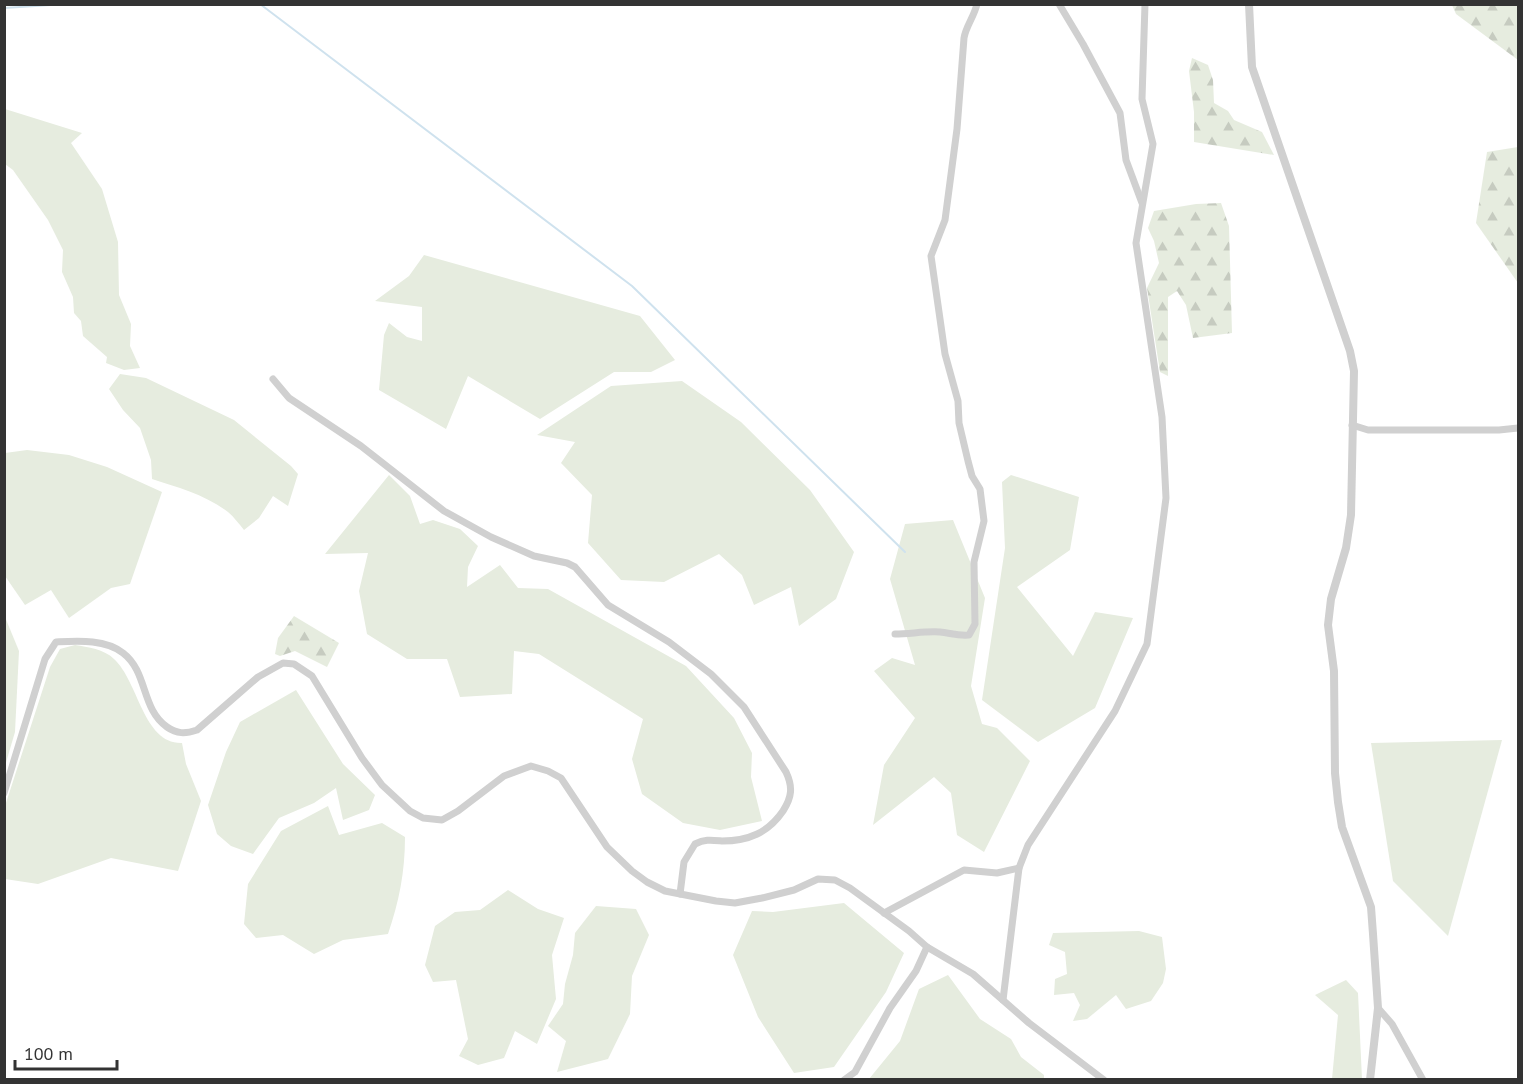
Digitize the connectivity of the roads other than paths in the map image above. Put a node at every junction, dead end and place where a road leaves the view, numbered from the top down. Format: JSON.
{"nodes":[{"id":1,"x":977,"y":4,"type":"edge"},
{"id":2,"x":1059,"y":4,"type":"edge"},
{"id":3,"x":1145,"y":4,"type":"edge"},
{"id":4,"x":1249,"y":4,"type":"edge"},
{"id":5,"x":1143,"y":205,"type":"junction"},
{"id":6,"x":273,"y":379,"type":"dead end"},
{"id":7,"x":1352,"y":425,"type":"junction"},
{"id":8,"x":1518,"y":428,"type":"edge"},
{"id":9,"x":895,"y":634,"type":"dead end"},
{"id":10,"x":4,"y":793,"type":"edge"},
{"id":11,"x":1019,"y":868,"type":"junction"},
{"id":12,"x":680,"y":894,"type":"junction"},
{"id":13,"x":884,"y":913,"type":"junction"},
{"id":14,"x":927,"y":947,"type":"junction"},
{"id":15,"x":1003,"y":1000,"type":"junction"},
{"id":16,"x":1378,"y":1008,"type":"junction"},
{"id":17,"x":844,"y":1080,"type":"edge"},
{"id":18,"x":1104,"y":1080,"type":"edge"},
{"id":19,"x":1370,"y":1080,"type":"edge"},
{"id":20,"x":1423,"y":1080,"type":"edge"}],
"edges":[{"from":1,"to":9,"type":"street"},
{"from":2,"to":5,"type":"street"},
{"from":3,"to":5,"type":"street"},
{"from":4,"to":7,"type":"street"},
{"from":5,"to":11,"type":"street"},
{"from":6,"to":12,"type":"street"},
{"from":7,"to":8,"type":"street"},
{"from":7,"to":16,"type":"street"},
{"from":10,"to":12,"type":"street"},
{"from":11,"to":13,"type":"street"},
{"from":11,"to":15,"type":"street"},
{"from":12,"to":13,"type":"street"},
{"from":13,"to":14,"type":"street"},
{"from":14,"to":15,"type":"street"},
{"from":14,"to":17,"type":"street"},
{"from":15,"to":18,"type":"street"},
{"from":16,"to":19,"type":"street"},
{"from":16,"to":20,"type":"street"}]}
